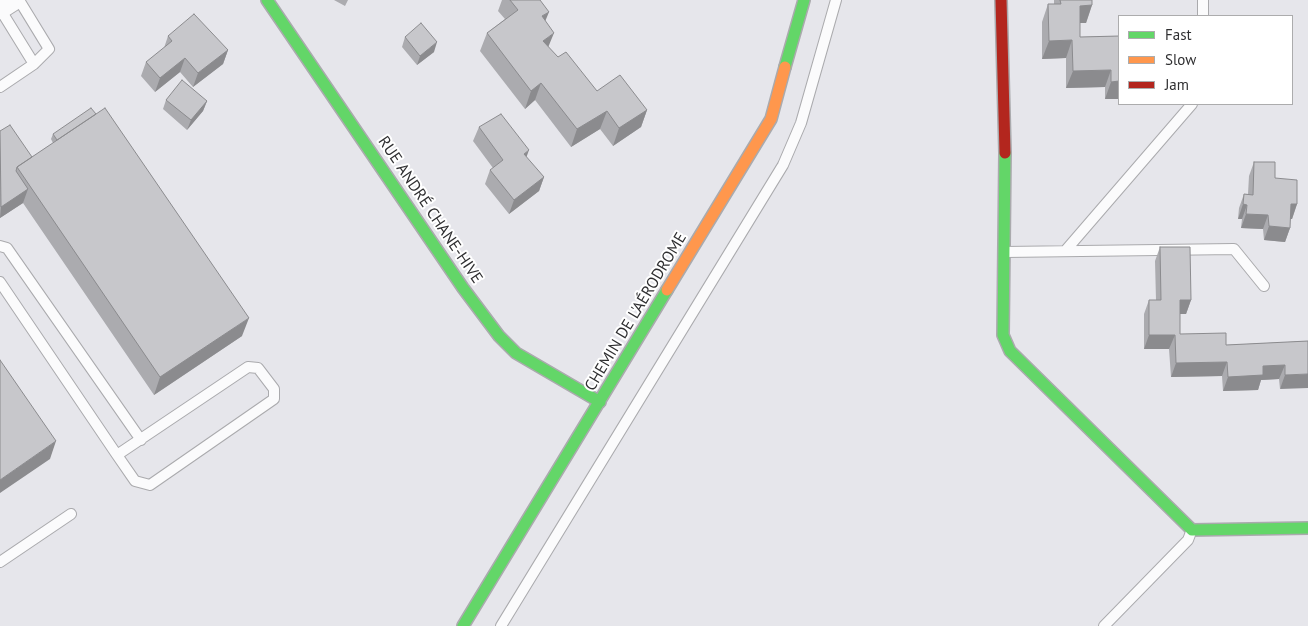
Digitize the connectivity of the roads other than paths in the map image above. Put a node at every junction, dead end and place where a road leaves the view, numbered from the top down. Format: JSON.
{"nodes":[{"id":1,"x":14,"y":0,"type":"edge"},
{"id":2,"x":19,"y":0,"type":"edge"},
{"id":3,"x":267,"y":0,"type":"edge"},
{"id":4,"x":804,"y":0,"type":"edge"},
{"id":5,"x":836,"y":0,"type":"edge"},
{"id":6,"x":1001,"y":0,"type":"edge"},
{"id":7,"x":1203,"y":0,"type":"edge"},
{"id":8,"x":0,"y":9,"type":"edge"},
{"id":9,"x":1203,"y":15,"type":"edge"},
{"id":10,"x":34,"y":64,"type":"junction"},
{"id":11,"x":0,"y":87,"type":"edge"},
{"id":12,"x":1191,"y":105,"type":"edge"},
{"id":13,"x":0,"y":246,"type":"edge"},
{"id":14,"x":1066,"y":250,"type":"junction"},
{"id":15,"x":1004,"y":252,"type":"junction"},
{"id":16,"x":0,"y":282,"type":"edge"},
{"id":17,"x":1264,"y":286,"type":"dead end"},
{"id":18,"x":600,"y":402,"type":"junction"},
{"id":19,"x":141,"y":440,"type":"junction"},
{"id":20,"x":117,"y":455,"type":"junction"},
{"id":21,"x":71,"y":514,"type":"dead end"},
{"id":22,"x":1308,"y":528,"type":"edge"},
{"id":23,"x":1192,"y":530,"type":"junction"},
{"id":24,"x":0,"y":562,"type":"edge"},
{"id":25,"x":462,"y":626,"type":"edge"},
{"id":26,"x":501,"y":626,"type":"edge"},
{"id":27,"x":1104,"y":626,"type":"edge"}],
"edges":[{"from":1,"to":8,"type":"street"},
{"from":2,"to":10,"type":"lane"},
{"from":3,"to":18,"type":"street","name":"RUE ANDRÉ CHANE-HIVE"},
{"from":4,"to":18,"type":"street","name":"CHEMIN DE L'AÉRODROME"},
{"from":5,"to":26,"type":"lane"},
{"from":6,"to":15,"type":"street"},
{"from":7,"to":9,"type":"lane"},
{"from":8,"to":10,"type":"lane"},
{"from":10,"to":11,"type":"lane"},
{"from":12,"to":14,"type":"lane"},
{"from":13,"to":19,"type":"lane"},
{"from":14,"to":15,"type":"lane"},
{"from":14,"to":17,"type":"lane"},
{"from":15,"to":23,"type":"street"},
{"from":16,"to":20,"type":"lane"},
{"from":18,"to":25,"type":"street","name":"CHEMIN DE L'AÉRODROME"},
{"from":19,"to":20,"type":"lane"},
{"from":19,"to":20,"type":"lane"},
{"from":21,"to":24,"type":"lane"},
{"from":22,"to":23,"type":"street"},
{"from":23,"to":27,"type":"lane"}]}
